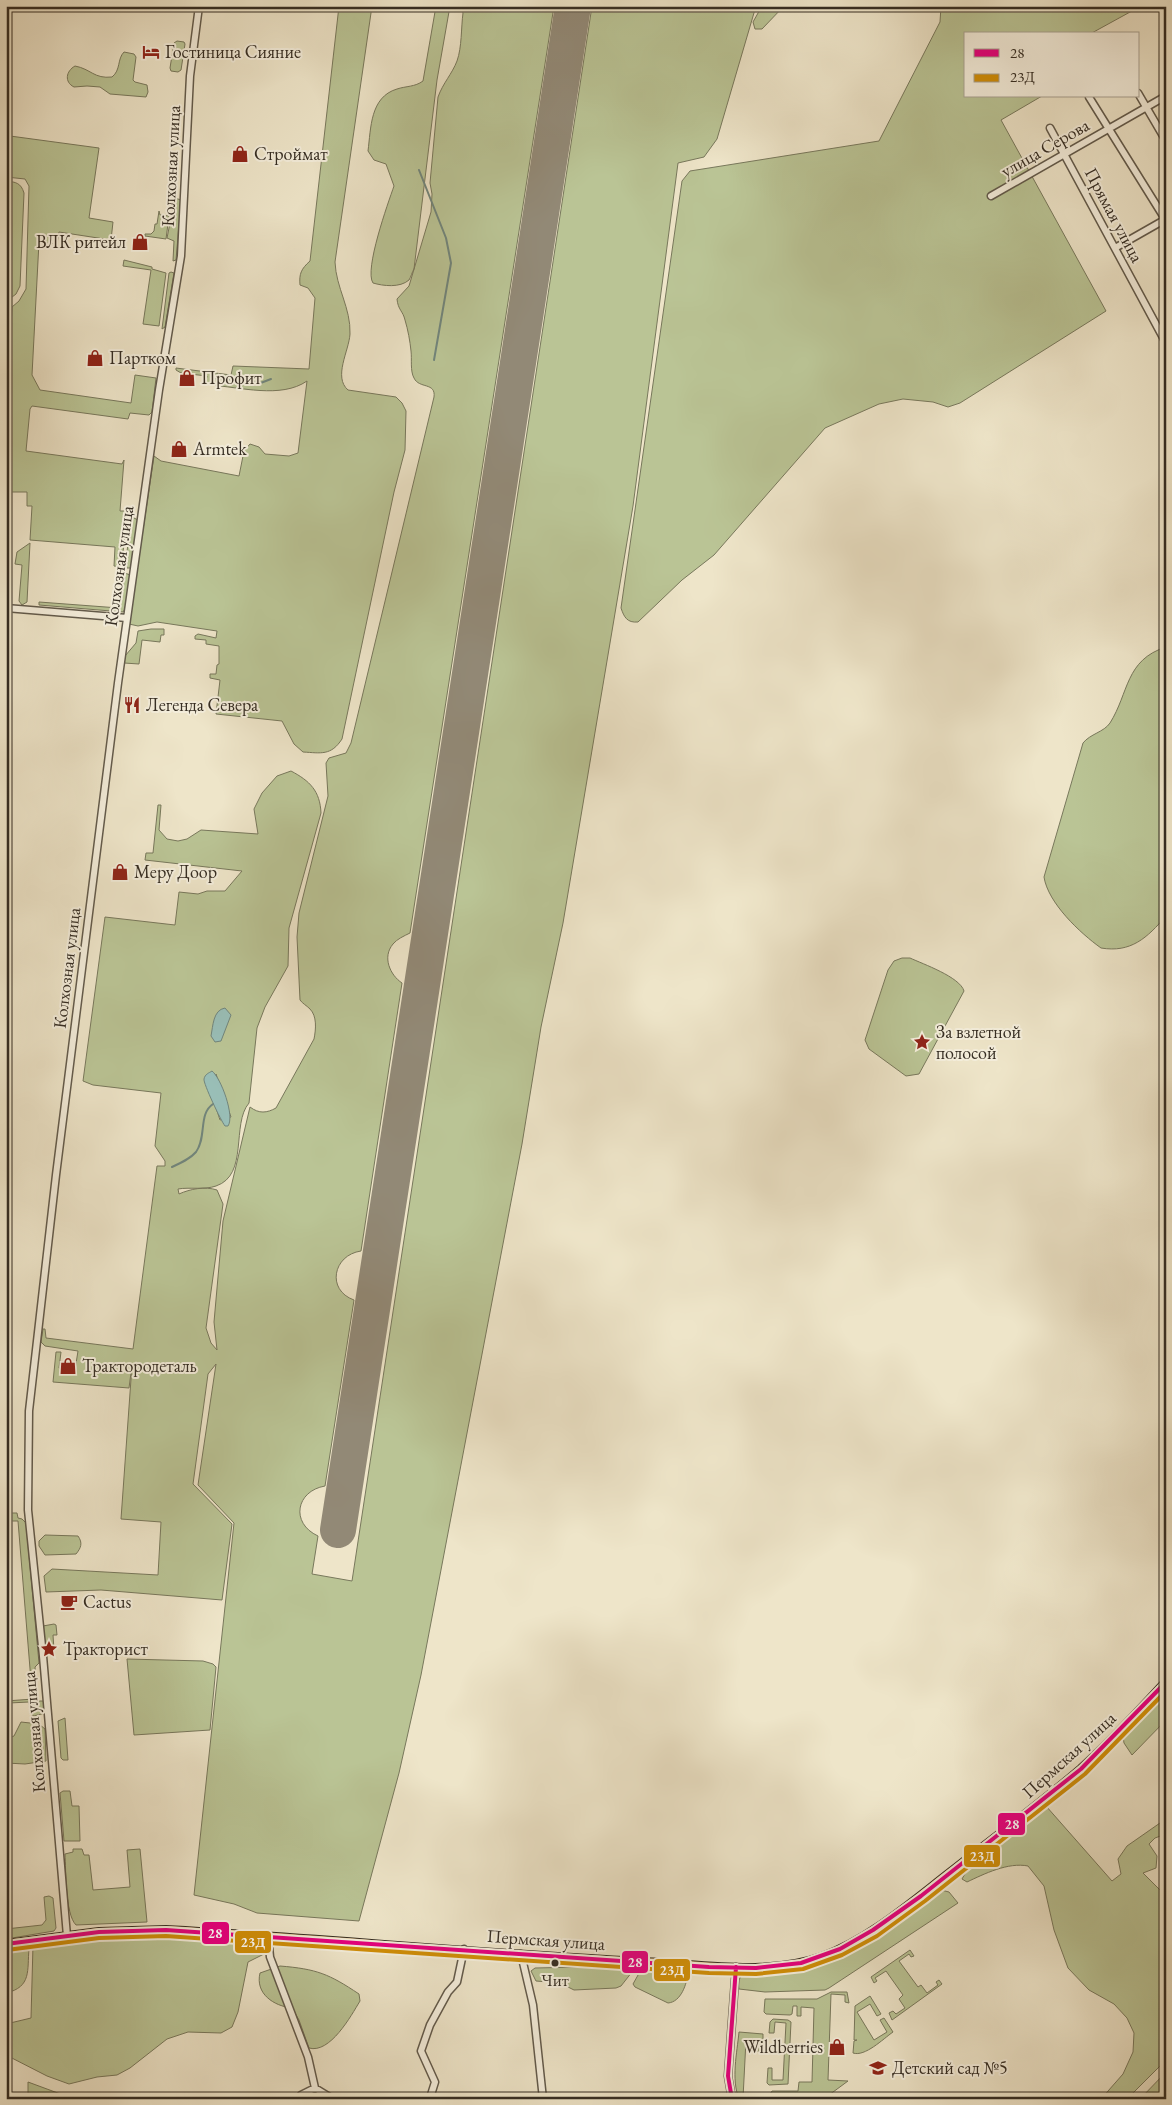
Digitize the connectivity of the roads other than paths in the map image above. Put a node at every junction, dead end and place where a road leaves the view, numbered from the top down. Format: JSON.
{"nodes":[{"id":1,"x":199,"y":6,"type":"edge"},
{"id":2,"x":1140,"y":96,"type":"edge"},
{"id":3,"x":1166,"y":96,"type":"edge"},
{"id":4,"x":1090,"y":98,"type":"edge"},
{"id":5,"x":1146,"y":107,"type":"junction"},
{"id":6,"x":1050,"y":128,"type":"dead end"},
{"id":7,"x":1108,"y":129,"type":"junction"},
{"id":8,"x":1166,"y":141,"type":"edge"},
{"id":9,"x":1064,"y":154,"type":"junction"},
{"id":10,"x":991,"y":196,"type":"dead end"},
{"id":11,"x":1166,"y":219,"type":"edge"},
{"id":12,"x":1115,"y":248,"type":"junction"},
{"id":13,"x":1165,"y":337,"type":"edge"},
{"id":14,"x":6,"y":608,"type":"edge"},
{"id":15,"x":127,"y":618,"type":"junction"},
{"id":16,"x":1166,"y":1682,"type":"edge"},
{"id":17,"x":67,"y":1936,"type":"junction"},
{"id":18,"x":268,"y":1936,"type":"junction"},
{"id":19,"x":6,"y":1944,"type":"edge"},
{"id":20,"x":464,"y":1949,"type":"junction"},
{"id":21,"x":521,"y":1954,"type":"junction"},
{"id":22,"x":736,"y":1967,"type":"junction"},
{"id":23,"x":315,"y":2088,"type":"junction"},
{"id":24,"x":301,"y":2095,"type":"dead end"},
{"id":25,"x":430,"y":2098,"type":"edge"},
{"id":26,"x":333,"y":2099,"type":"edge"},
{"id":27,"x":543,"y":2099,"type":"edge"},
{"id":28,"x":732,"y":2099,"type":"edge"}],
"edges":[{"from":1,"to":15,"type":"street","name":"Колхозная улица"},
{"from":2,"to":5,"type":"street"},
{"from":3,"to":5,"type":"street","name":"улица Серова"},
{"from":4,"to":7,"type":"street"},
{"from":5,"to":7,"type":"street","name":"улица Серова"},
{"from":5,"to":8,"type":"street"},
{"from":6,"to":9,"type":"street","name":"Прямая улица"},
{"from":7,"to":9,"type":"street","name":"улица Серова"},
{"from":7,"to":11,"type":"street"},
{"from":9,"to":10,"type":"street","name":"улица Серова"},
{"from":9,"to":12,"type":"street","name":"Прямая улица"},
{"from":11,"to":12,"type":"street"},
{"from":12,"to":13,"type":"street","name":"Прямая улица"},
{"from":14,"to":15,"type":"street"},
{"from":15,"to":17,"type":"street","name":"Колхозная улица"},
{"from":16,"to":22,"type":"main road","name":"Пермская улица"},
{"from":17,"to":18,"type":"main road","name":"Пермская улица"},
{"from":17,"to":19,"type":"main road","name":"Пермская улица"},
{"from":18,"to":20,"type":"main road","name":"Пермская улица"},
{"from":18,"to":23,"type":"street"},
{"from":20,"to":21,"type":"main road","name":"Пермская улица"},
{"from":20,"to":25,"type":"street"},
{"from":21,"to":22,"type":"main road","name":"Пермская улица"},
{"from":21,"to":27,"type":"street"},
{"from":22,"to":28,"type":"street"},
{"from":23,"to":24,"type":"street"},
{"from":23,"to":26,"type":"street"}]}
